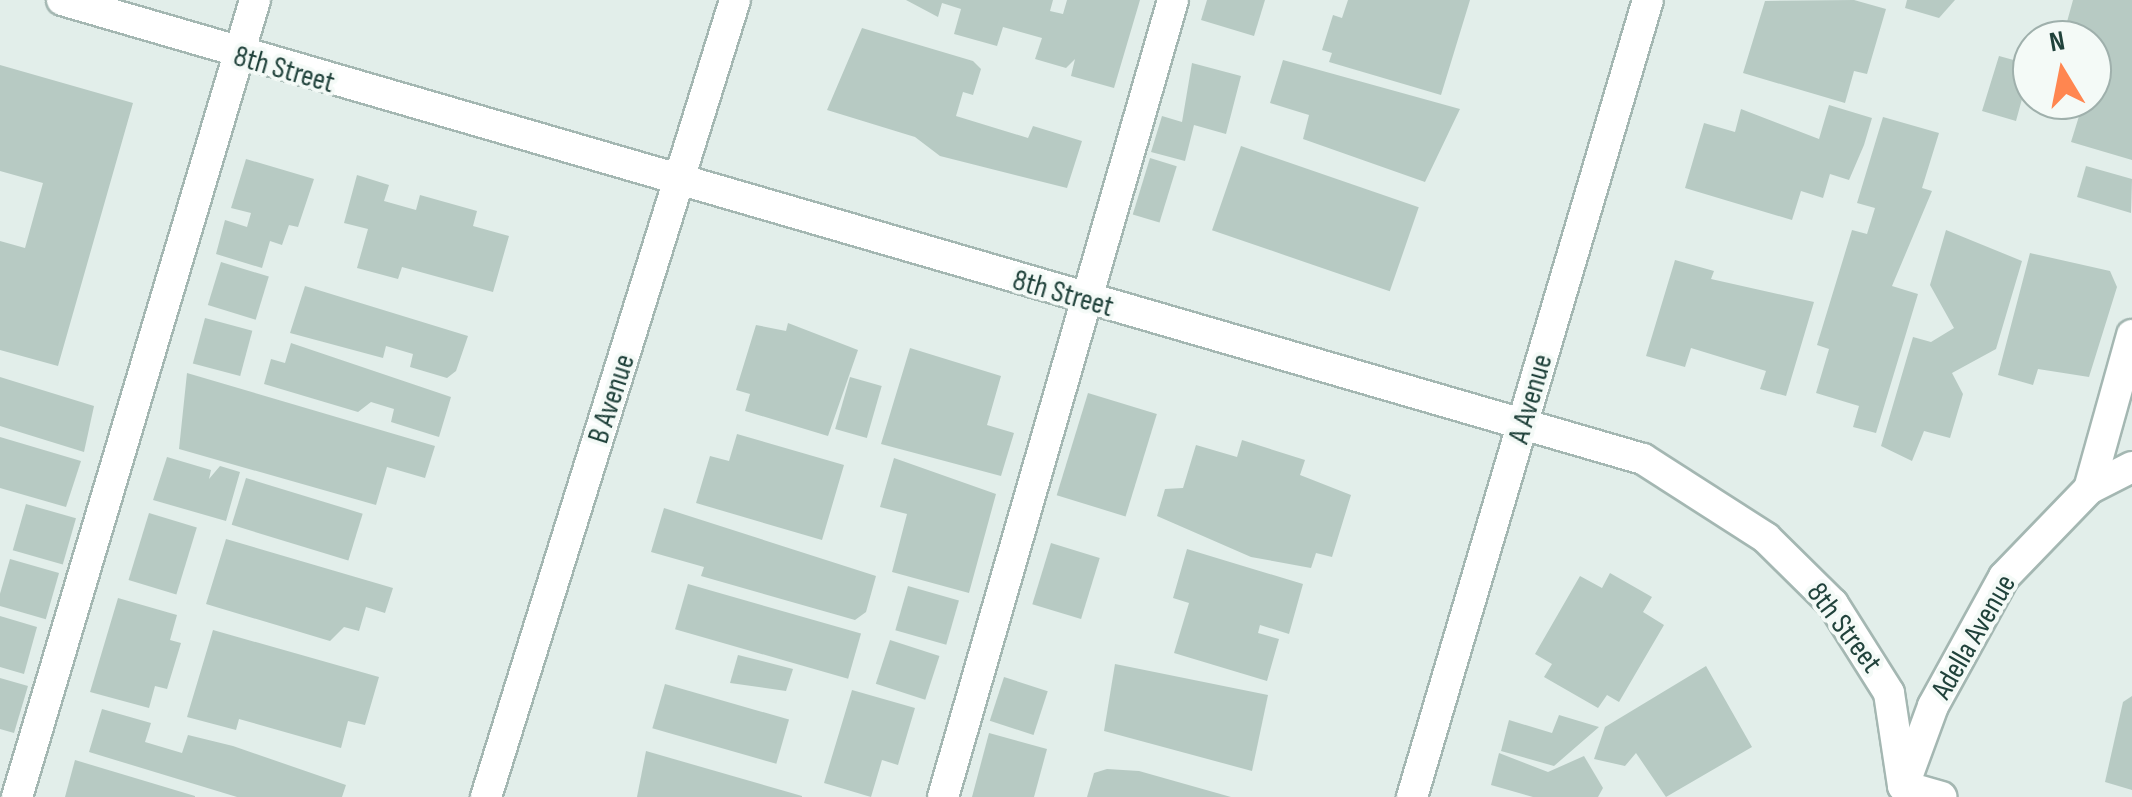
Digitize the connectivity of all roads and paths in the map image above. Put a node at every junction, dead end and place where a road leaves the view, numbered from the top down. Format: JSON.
{"nodes":[{"id":1,"x":62,"y":0,"type":"edge"},
{"id":2,"x":255,"y":0,"type":"edge"},
{"id":3,"x":735,"y":0,"type":"edge"},
{"id":4,"x":1173,"y":0,"type":"edge"},
{"id":5,"x":1648,"y":0,"type":"edge"},
{"id":6,"x":236,"y":56,"type":"junction"},
{"id":7,"x":680,"y":183,"type":"junction"},
{"id":8,"x":1083,"y":300,"type":"junction"},
{"id":9,"x":2132,"y":335,"type":"edge"},
{"id":10,"x":1522,"y":429,"type":"junction"},
{"id":11,"x":2132,"y":467,"type":"edge"},
{"id":12,"x":2088,"y":488,"type":"junction"},
{"id":13,"x":1903,"y":792,"type":"edge"},
{"id":14,"x":17,"y":797,"type":"edge"},
{"id":15,"x":486,"y":797,"type":"edge"},
{"id":16,"x":943,"y":797,"type":"edge"},
{"id":17,"x":1412,"y":797,"type":"edge"},
{"id":18,"x":1941,"y":797,"type":"edge"}],
"edges":[{"from":1,"to":6,"type":"street","name":"8th Street"},
{"from":2,"to":6,"type":"street"},
{"from":3,"to":7,"type":"street","name":"B Avenue"},
{"from":4,"to":8,"type":"street"},
{"from":5,"to":10,"type":"street","name":"A Avenue"},
{"from":6,"to":7,"type":"street","name":"8th Street"},
{"from":6,"to":14,"type":"street"},
{"from":7,"to":8,"type":"street","name":"8th Street"},
{"from":7,"to":15,"type":"street","name":"B Avenue"},
{"from":8,"to":10,"type":"street","name":"8th Street"},
{"from":8,"to":16,"type":"street"},
{"from":9,"to":12,"type":"street"},
{"from":10,"to":13,"type":"street","name":"8th Street"},
{"from":10,"to":17,"type":"street","name":"A Avenue"},
{"from":11,"to":12,"type":"street","name":"Adella Avenue"},
{"from":12,"to":13,"type":"street","name":"Adella Avenue"},
{"from":13,"to":18,"type":"street"}]}
